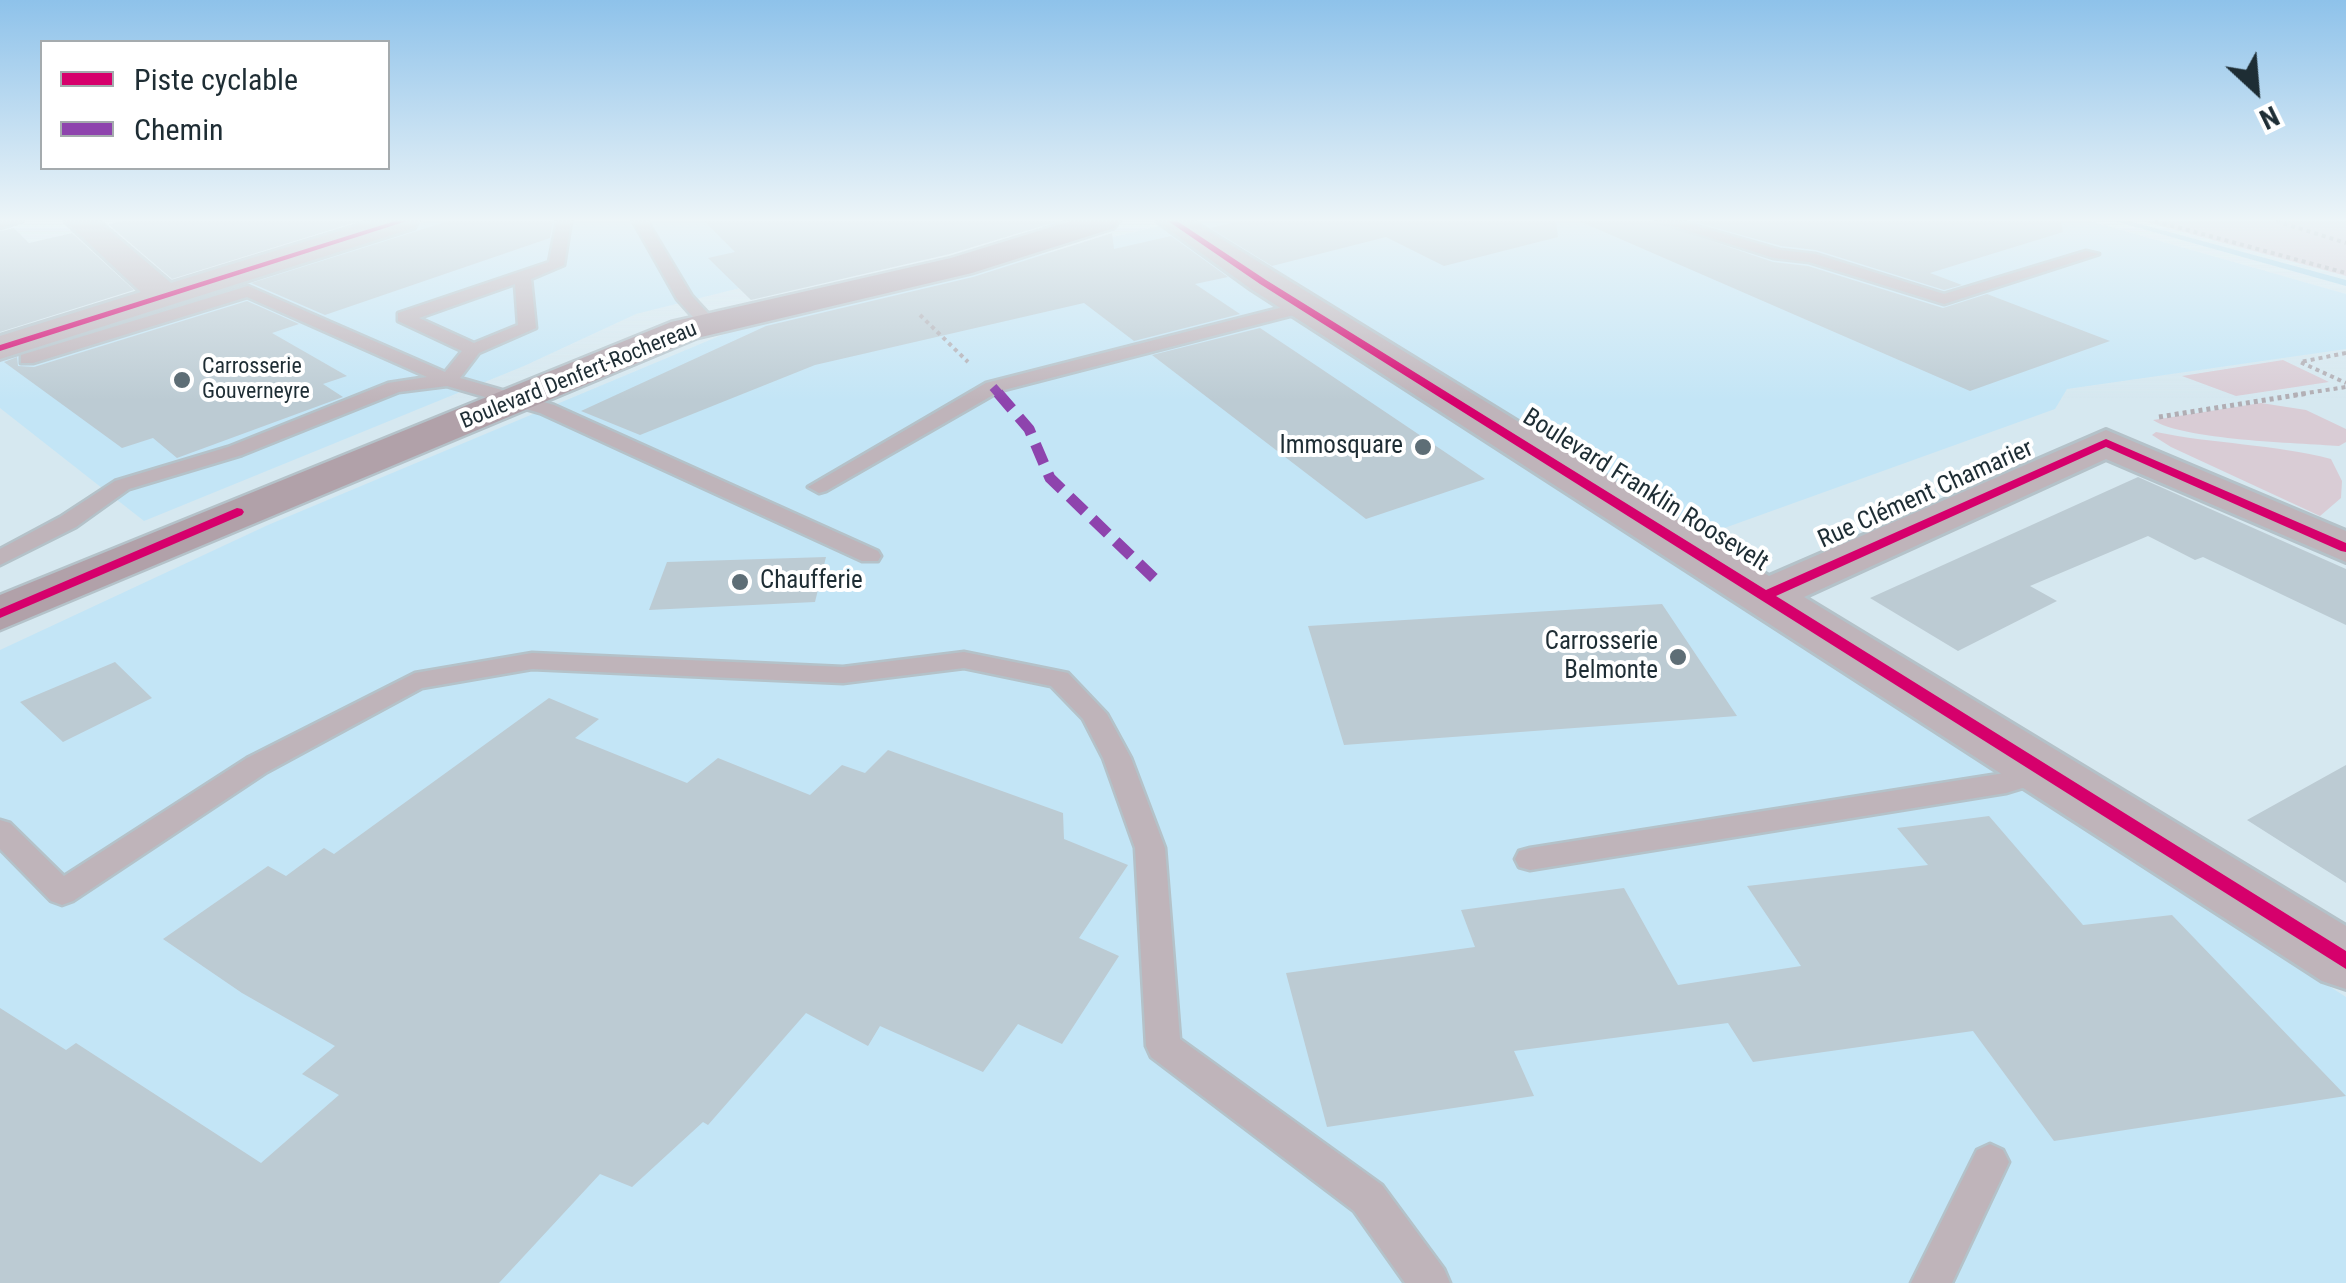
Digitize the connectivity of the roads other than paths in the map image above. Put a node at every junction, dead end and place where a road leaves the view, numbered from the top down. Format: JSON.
{"nodes":[{"id":1,"x":148,"y":281,"type":"edge"},
{"id":2,"x":213,"y":281,"type":"edge"},
{"id":3,"x":509,"y":281,"type":"edge"},
{"id":4,"x":523,"y":281,"type":"edge"},
{"id":5,"x":674,"y":281,"type":"edge"},
{"id":6,"x":843,"y":281,"type":"edge"},
{"id":7,"x":891,"y":281,"type":"edge"},
{"id":8,"x":1263,"y":281,"type":"edge"},
{"id":9,"x":1886,"y":281,"type":"edge"},
{"id":10,"x":2003,"y":281,"type":"edge"},
{"id":11,"x":165,"y":296,"type":"junction"},
{"id":12,"x":1303,"y":307,"type":"junction"},
{"id":13,"x":703,"y":318,"type":"junction"},
{"id":14,"x":473,"y":349,"type":"junction"},
{"id":15,"x":14,"y":353,"type":"edge"},
{"id":16,"x":448,"y":380,"type":"junction"},
{"id":17,"x":506,"y":395,"type":"junction"},
{"id":18,"x":819,"y":488,"type":"dead end"},
{"id":19,"x":2346,"y":548,"type":"edge"},
{"id":20,"x":870,"y":556,"type":"dead end"},
{"id":21,"x":0,"y":558,"type":"edge"},
{"id":22,"x":1767,"y":595,"type":"junction"},
{"id":23,"x":0,"y":614,"type":"edge"},
{"id":24,"x":2045,"y":771,"type":"junction"},
{"id":25,"x":0,"y":831,"type":"edge"},
{"id":26,"x":1530,"y":859,"type":"dead end"},
{"id":27,"x":2346,"y":961,"type":"edge"},
{"id":28,"x":1990,"y":1162,"type":"dead end"},
{"id":29,"x":1430,"y":1283,"type":"edge"},
{"id":30,"x":1931,"y":1283,"type":"edge"}],
"edges":[{"from":1,"to":11,"type":"street"},
{"from":2,"to":11,"type":"street"},
{"from":3,"to":14,"type":"lane"},
{"from":4,"to":14,"type":"lane"},
{"from":5,"to":13,"type":"lane"},
{"from":6,"to":13,"type":"main road","name":"Boulevard Denfert-Rochereau"},
{"from":7,"to":13,"type":"main road","name":"Boulevard Denfert-Rochereau"},
{"from":8,"to":12,"type":"street","name":"Boulevard Franklin Roosevelt"},
{"from":9,"to":10,"type":"lane"},
{"from":11,"to":15,"type":"street"},
{"from":12,"to":18,"type":"lane"},
{"from":12,"to":22,"type":"street","name":"Boulevard Franklin Roosevelt"},
{"from":13,"to":17,"type":"main road","name":"Boulevard Denfert-Rochereau"},
{"from":14,"to":16,"type":"lane"},
{"from":15,"to":16,"type":"lane"},
{"from":16,"to":17,"type":"lane"},
{"from":16,"to":21,"type":"lane"},
{"from":17,"to":20,"type":"lane"},
{"from":17,"to":23,"type":"main road","name":"Boulevard Denfert-Rochereau"},
{"from":19,"to":22,"type":"street","name":"Rue Clément Chamarier"},
{"from":22,"to":24,"type":"street","name":"Boulevard Franklin Roosevelt"},
{"from":24,"to":26,"type":"lane"},
{"from":24,"to":27,"type":"street","name":"Boulevard Franklin Roosevelt"},
{"from":25,"to":29,"type":"lane"},
{"from":28,"to":30,"type":"lane"}]}
